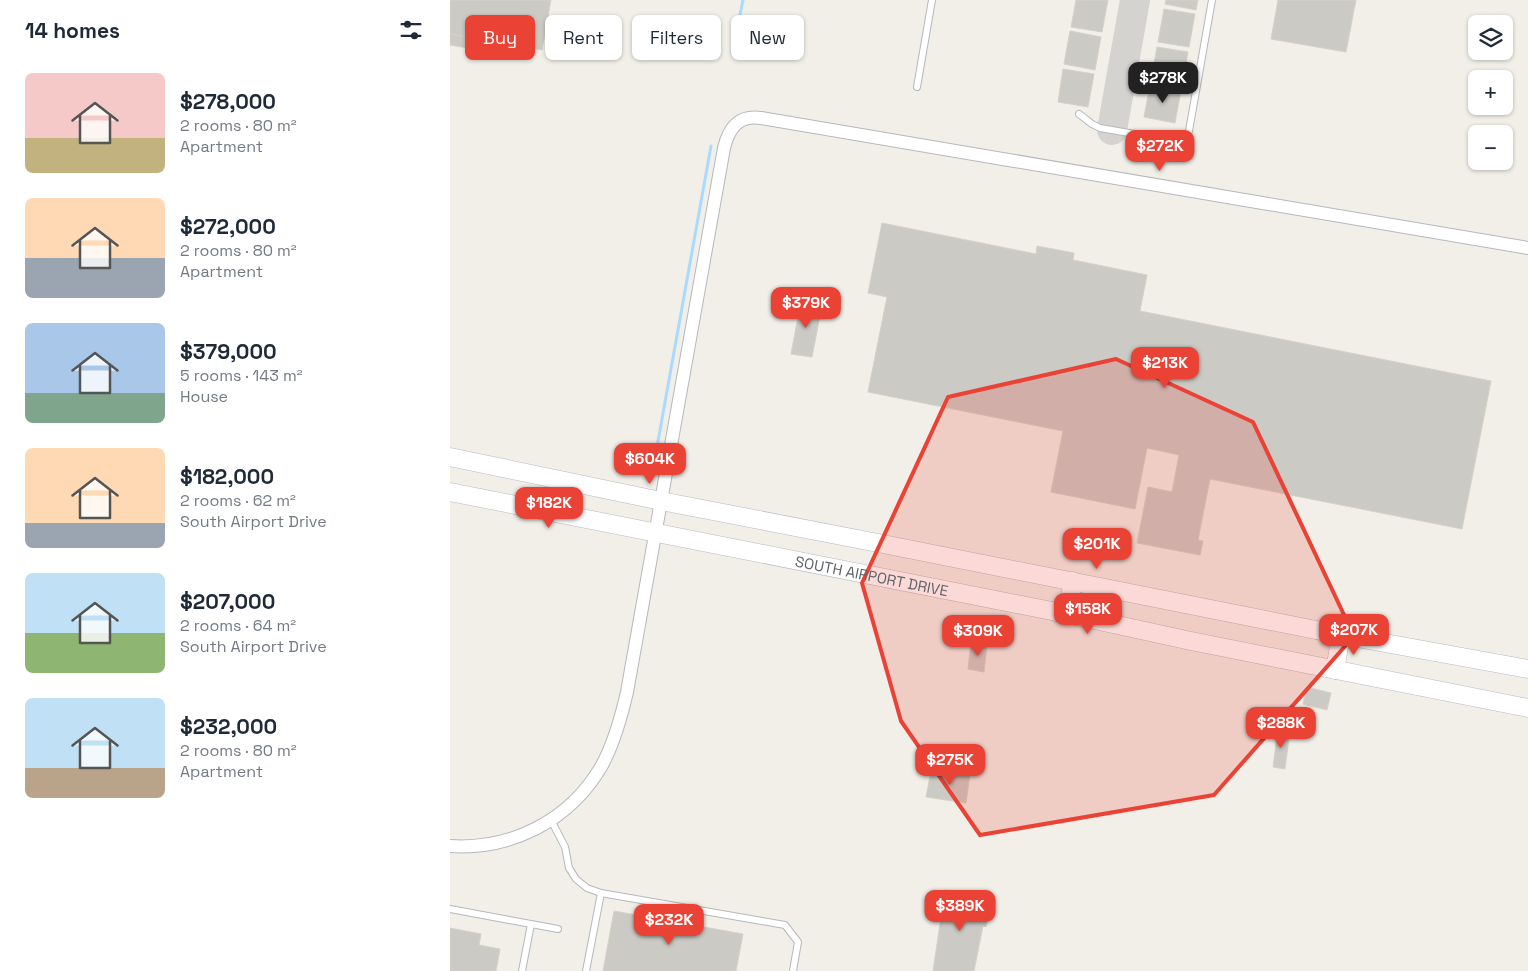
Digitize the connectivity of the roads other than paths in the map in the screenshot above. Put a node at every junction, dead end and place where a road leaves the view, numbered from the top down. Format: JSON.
{"nodes":[{"id":1,"x":932,"y":0,"type":"edge"},
{"id":2,"x":1212,"y":0,"type":"edge"},
{"id":3,"x":917,"y":87,"type":"dead end"},
{"id":4,"x":1079,"y":114,"type":"dead end"},
{"id":5,"x":1528,"y":248,"type":"edge"},
{"id":6,"x":450,"y":457,"type":"edge"},
{"id":7,"x":450,"y":492,"type":"edge"},
{"id":8,"x":661,"y":501,"type":"junction"},
{"id":9,"x":655,"y":533,"type":"junction"},
{"id":10,"x":1073,"y":581,"type":"junction"},
{"id":11,"x":1067,"y":614,"type":"junction"},
{"id":12,"x":1342,"y":635,"type":"junction"},
{"id":13,"x":1528,"y":669,"type":"edge"},
{"id":14,"x":1335,"y":670,"type":"junction"},
{"id":15,"x":1528,"y":708,"type":"edge"},
{"id":16,"x":552,"y":820,"type":"junction"},
{"id":17,"x":450,"y":846,"type":"edge"},
{"id":18,"x":601,"y":893,"type":"junction"},
{"id":19,"x":450,"y":909,"type":"edge"},
{"id":20,"x":531,"y":924,"type":"junction"},
{"id":21,"x":558,"y":929,"type":"dead end"},
{"id":22,"x":522,"y":971,"type":"edge"},
{"id":23,"x":586,"y":971,"type":"edge"},
{"id":24,"x":793,"y":971,"type":"edge"}],
"edges":[{"from":1,"to":3,"type":"lane"},
{"from":2,"to":4,"type":"lane"},
{"from":5,"to":8,"type":"street"},
{"from":6,"to":8,"type":"main road"},
{"from":7,"to":9,"type":"main road","name":"SOUTH AIRPORT DRIVE"},
{"from":8,"to":9,"type":"street"},
{"from":8,"to":10,"type":"main road"},
{"from":9,"to":11,"type":"main road","name":"SOUTH AIRPORT DRIVE"},
{"from":9,"to":16,"type":"street"},
{"from":10,"to":11,"type":"main road"},
{"from":10,"to":12,"type":"main road"},
{"from":11,"to":14,"type":"main road","name":"SOUTH AIRPORT DRIVE"},
{"from":12,"to":13,"type":"main road"},
{"from":12,"to":14,"type":"main road"},
{"from":14,"to":15,"type":"main road","name":"SOUTH AIRPORT DRIVE"},
{"from":16,"to":17,"type":"street"},
{"from":16,"to":18,"type":"lane"},
{"from":18,"to":23,"type":"lane"},
{"from":18,"to":24,"type":"lane"},
{"from":19,"to":20,"type":"lane"},
{"from":20,"to":21,"type":"lane"},
{"from":20,"to":22,"type":"lane"}]}
